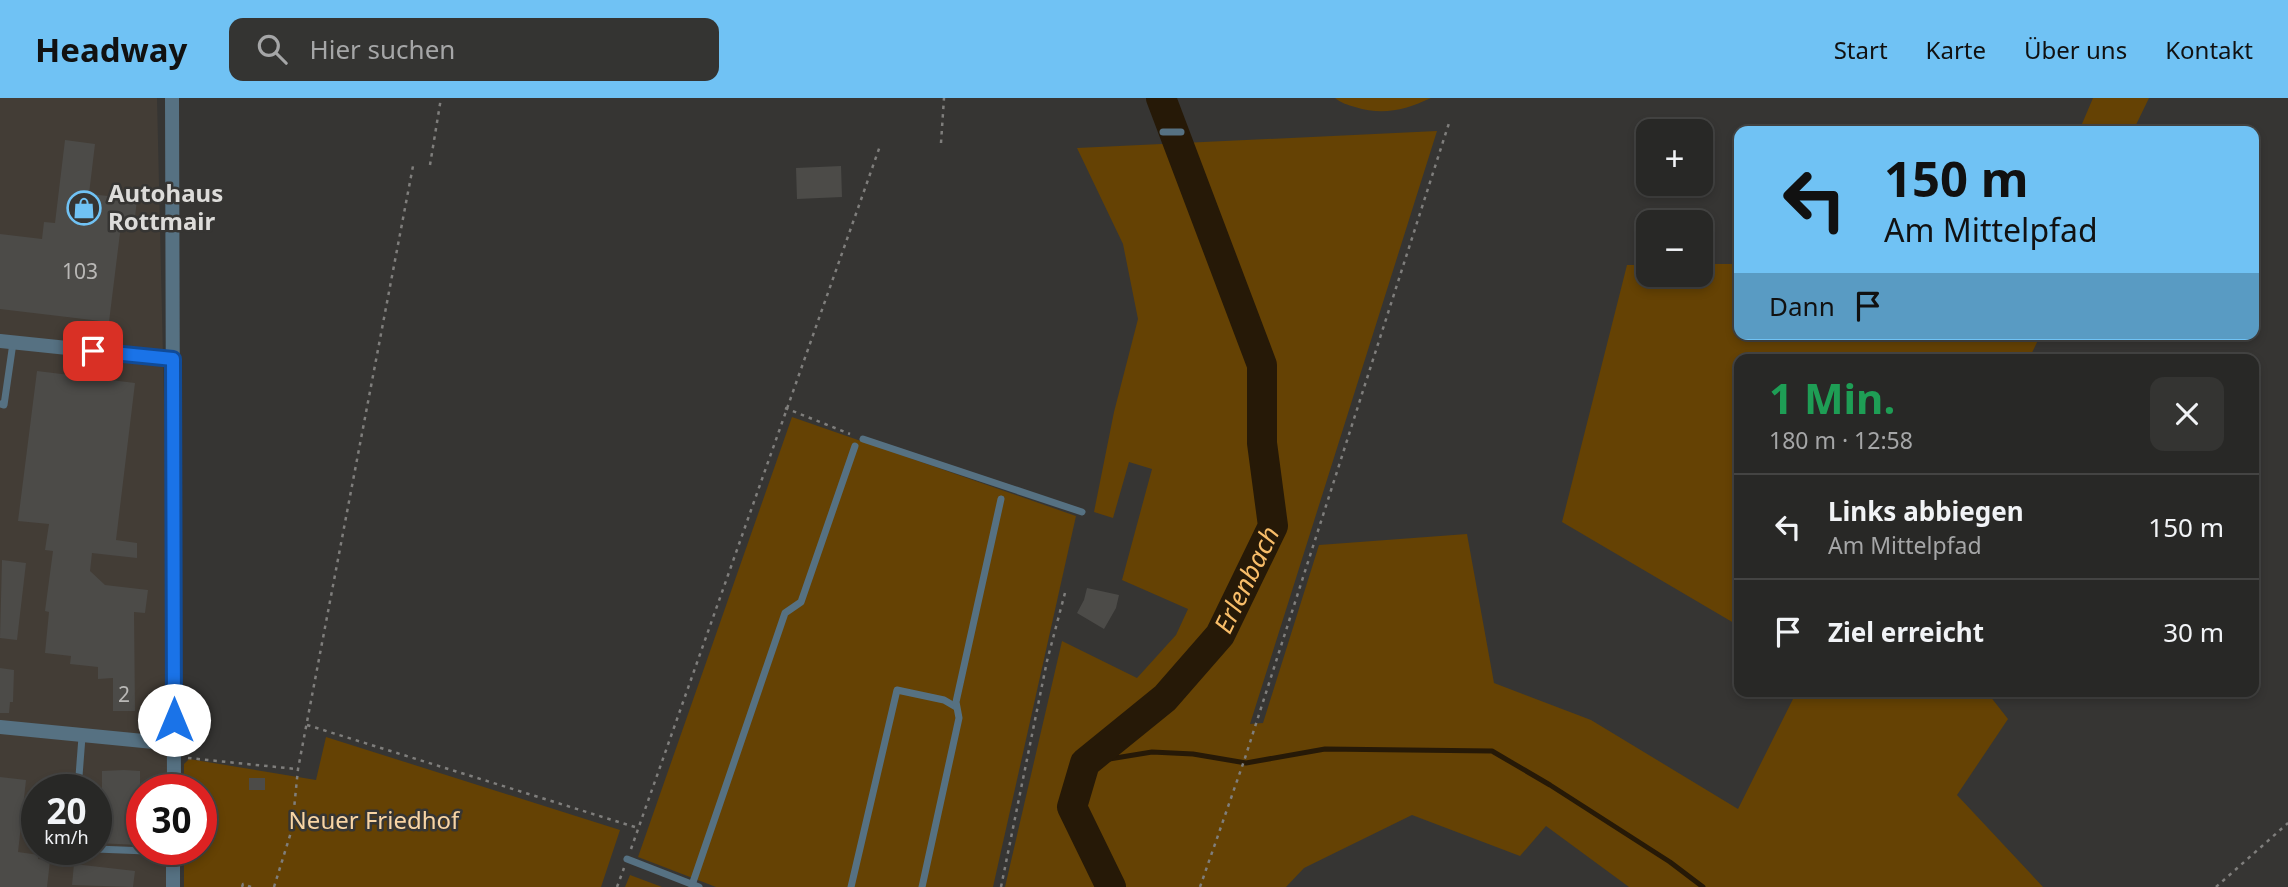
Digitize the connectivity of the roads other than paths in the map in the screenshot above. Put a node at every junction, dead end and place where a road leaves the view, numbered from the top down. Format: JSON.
{"nodes":[{"id":1,"x":172,"y":98,"type":"edge"},
{"id":2,"x":1163,"y":132,"type":"dead end"},
{"id":3,"x":1181,"y":132,"type":"dead end"},
{"id":4,"x":6,"y":341,"type":"edge"},
{"id":5,"x":173,"y":359,"type":"junction"},
{"id":6,"x":0,"y":404,"type":"edge"},
{"id":7,"x":863,"y":439,"type":"road end"},
{"id":8,"x":855,"y":446,"type":"dead end"},
{"id":9,"x":1001,"y":499,"type":"dead end"},
{"id":10,"x":1082,"y":512,"type":"dead end"},
{"id":11,"x":956,"y":707,"type":"junction"},
{"id":12,"x":0,"y":727,"type":"edge"},
{"id":13,"x":82,"y":737,"type":"junction"},
{"id":14,"x":174,"y":751,"type":"junction"},
{"id":15,"x":79,"y":774,"type":"edge"},
{"id":16,"x":174,"y":774,"type":"edge"},
{"id":17,"x":627,"y":859,"type":"dead end"},
{"id":18,"x":173,"y":865,"type":"edge"},
{"id":19,"x":695,"y":886,"type":"edge"},
{"id":20,"x":173,"y":887,"type":"edge"},
{"id":21,"x":850,"y":887,"type":"edge"},
{"id":22,"x":922,"y":887,"type":"edge"}],
"edges":[{"from":1,"to":5,"type":"street"},
{"from":2,"to":3,"type":"lane"},
{"from":4,"to":5,"type":"street"},
{"from":4,"to":6,"type":"lane"},
{"from":5,"to":14,"type":"street"},
{"from":7,"to":10,"type":"lane"},
{"from":8,"to":19,"type":"lane"},
{"from":9,"to":11,"type":"lane"},
{"from":11,"to":21,"type":"lane"},
{"from":11,"to":22,"type":"lane"},
{"from":12,"to":13,"type":"street"},
{"from":13,"to":14,"type":"street"},
{"from":13,"to":15,"type":"lane"},
{"from":14,"to":16,"type":"street"},
{"from":17,"to":19,"type":"lane"},
{"from":18,"to":20,"type":"street"}]}
